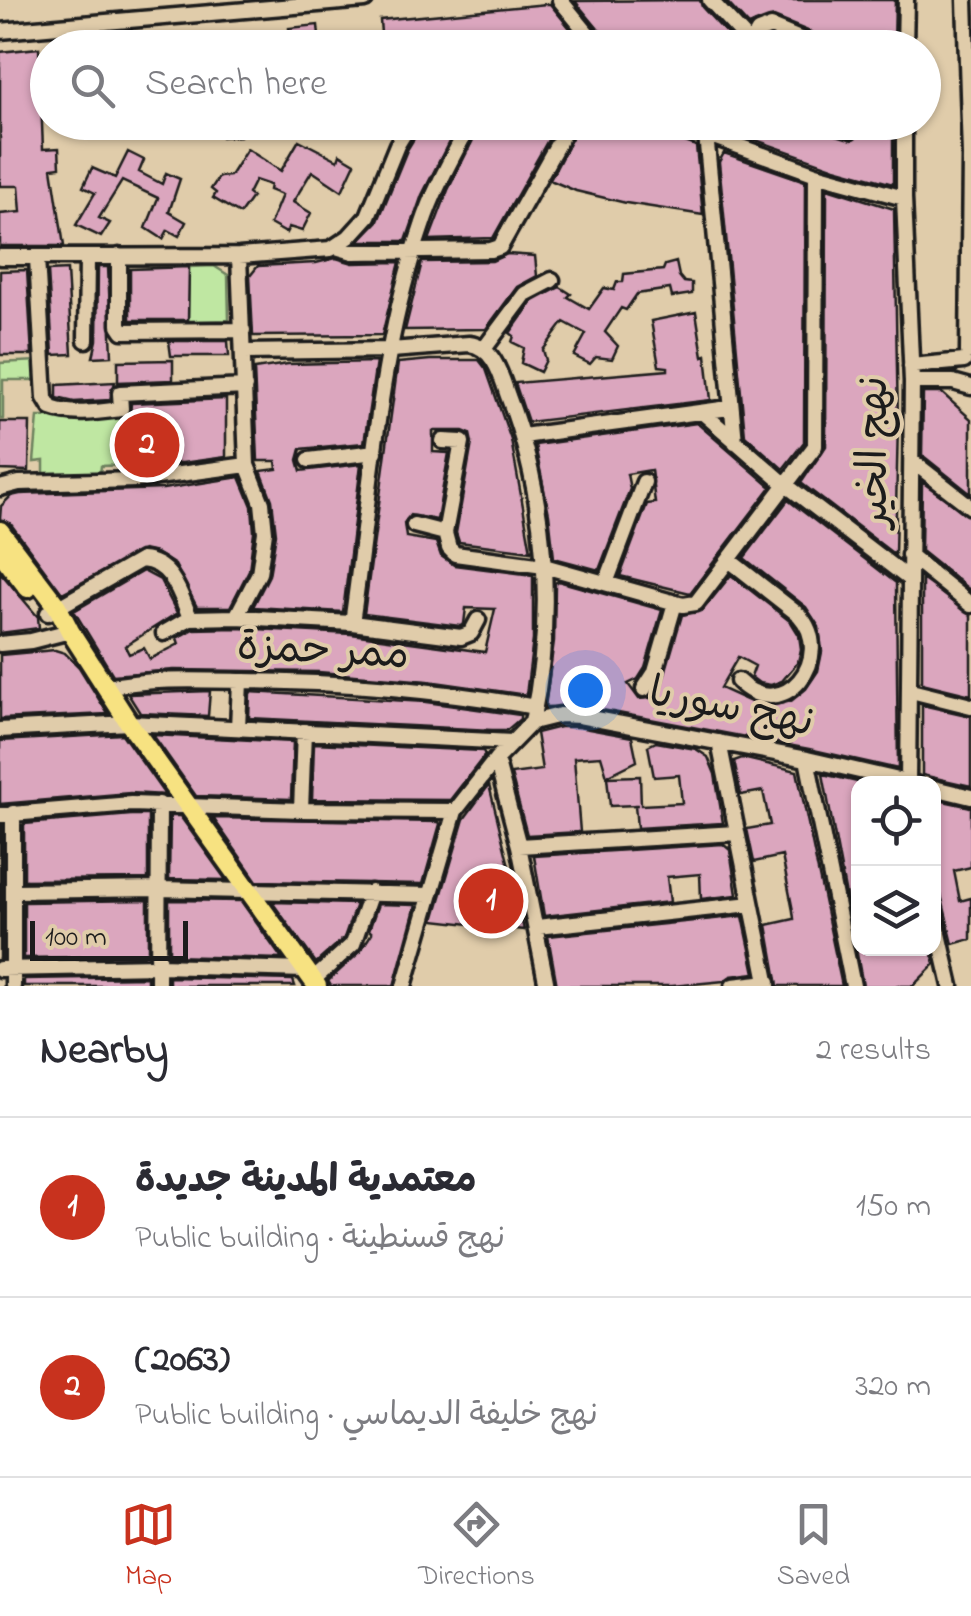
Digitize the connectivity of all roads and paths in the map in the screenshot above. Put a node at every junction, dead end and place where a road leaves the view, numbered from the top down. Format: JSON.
{"nodes":[{"id":1,"x":365,"y":0,"type":"edge"},
{"id":2,"x":560,"y":0,"type":"edge"},
{"id":3,"x":710,"y":0,"type":"edge"},
{"id":4,"x":906,"y":0,"type":"edge"},
{"id":5,"x":965,"y":0,"type":"edge"},
{"id":6,"x":585,"y":30,"type":"edge"},
{"id":7,"x":737,"y":30,"type":"edge"},
{"id":8,"x":905,"y":30,"type":"edge"},
{"id":9,"x":0,"y":31,"type":"edge"},
{"id":10,"x":400,"y":140,"type":"edge"},
{"id":11,"x":462,"y":140,"type":"edge"},
{"id":12,"x":560,"y":140,"type":"edge"},
{"id":13,"x":707,"y":140,"type":"edge"},
{"id":14,"x":723,"y":140,"type":"edge"},
{"id":15,"x":904,"y":140,"type":"edge"},
{"id":16,"x":816,"y":174,"type":"junction"},
{"id":17,"x":904,"y":198,"type":"junction"},
{"id":18,"x":336,"y":247,"type":"junction"},
{"id":19,"x":413,"y":251,"type":"junction"},
{"id":20,"x":120,"y":256,"type":"junction"},
{"id":21,"x":238,"y":256,"type":"junction"},
{"id":22,"x":0,"y":258,"type":"edge"},
{"id":23,"x":36,"y":258,"type":"junction"},
{"id":24,"x":87,"y":258,"type":"junction"},
{"id":25,"x":552,"y":280,"type":"dead end"},
{"id":26,"x":243,"y":330,"type":"junction"},
{"id":27,"x":86,"y":340,"type":"dead end"},
{"id":28,"x":484,"y":349,"type":"junction"},
{"id":29,"x":391,"y":350,"type":"junction"},
{"id":30,"x":244,"y":352,"type":"junction"},
{"id":31,"x":968,"y":354,"type":"edge"},
{"id":32,"x":911,"y":366,"type":"junction"},
{"id":33,"x":912,"y":382,"type":"junction"},
{"id":34,"x":971,"y":386,"type":"edge"},
{"id":35,"x":245,"y":388,"type":"junction"},
{"id":36,"x":729,"y":408,"type":"junction"},
{"id":37,"x":702,"y":412,"type":"junction"},
{"id":38,"x":524,"y":436,"type":"junction"},
{"id":39,"x":444,"y":441,"type":"dead end"},
{"id":40,"x":735,"y":442,"type":"junction"},
{"id":41,"x":375,"y":452,"type":"junction"},
{"id":42,"x":309,"y":460,"type":"dead end"},
{"id":43,"x":912,"y":461,"type":"junction"},
{"id":44,"x":247,"y":465,"type":"junction"},
{"id":45,"x":644,"y":482,"type":"dead end"},
{"id":46,"x":786,"y":485,"type":"junction"},
{"id":47,"x":0,"y":488,"type":"edge"},
{"id":48,"x":971,"y":507,"type":"edge"},
{"id":49,"x":414,"y":525,"type":"dead end"},
{"id":50,"x":0,"y":531,"type":"edge"},
{"id":51,"x":446,"y":533,"type":"junction"},
{"id":52,"x":0,"y":552,"type":"edge"},
{"id":53,"x":909,"y":554,"type":"junction"},
{"id":54,"x":728,"y":560,"type":"junction"},
{"id":55,"x":544,"y":566,"type":"junction"},
{"id":56,"x":909,"y":579,"type":"junction"},
{"id":57,"x":606,"y":583,"type":"junction"},
{"id":58,"x":675,"y":603,"type":"junction"},
{"id":59,"x":971,"y":605,"type":"edge"},
{"id":60,"x":53,"y":610,"type":"junction"},
{"id":61,"x":236,"y":617,"type":"junction"},
{"id":62,"x":190,"y":618,"type":"junction"},
{"id":63,"x":478,"y":620,"type":"dead end"},
{"id":64,"x":352,"y":623,"type":"junction"},
{"id":65,"x":68,"y":629,"type":"junction"},
{"id":66,"x":164,"y":633,"type":"dead end"},
{"id":67,"x":0,"y":644,"type":"edge"},
{"id":68,"x":240,"y":680,"type":"junction"},
{"id":69,"x":738,"y":681,"type":"dead end"},
{"id":70,"x":106,"y":687,"type":"junction"},
{"id":71,"x":644,"y":689,"type":"dead end"},
{"id":72,"x":911,"y":691,"type":"junction"},
{"id":73,"x":971,"y":706,"type":"edge"},
{"id":74,"x":534,"y":714,"type":"junction"},
{"id":75,"x":129,"y":723,"type":"junction"},
{"id":76,"x":238,"y":728,"type":"junction"},
{"id":77,"x":0,"y":730,"type":"edge"},
{"id":78,"x":304,"y":731,"type":"junction"},
{"id":79,"x":512,"y":742,"type":"junction"},
{"id":80,"x":719,"y":742,"type":"junction"},
{"id":81,"x":496,"y":758,"type":"junction"},
{"id":82,"x":806,"y":759,"type":"junction"},
{"id":83,"x":880,"y":776,"type":"edge"},
{"id":84,"x":910,"y":776,"type":"edge"},
{"id":85,"x":941,"y":790,"type":"edge"},
{"id":86,"x":971,"y":797,"type":"edge"},
{"id":87,"x":159,"y":804,"type":"junction"},
{"id":88,"x":188,"y":804,"type":"junction"},
{"id":89,"x":301,"y":810,"type":"junction"},
{"id":90,"x":455,"y":811,"type":"junction"},
{"id":91,"x":7,"y":814,"type":"edge"},
{"id":92,"x":736,"y":833,"type":"junction"},
{"id":93,"x":520,"y":846,"type":"junction"},
{"id":94,"x":158,"y":889,"type":"junction"},
{"id":95,"x":250,"y":891,"type":"junction"},
{"id":96,"x":370,"y":892,"type":"junction"},
{"id":97,"x":430,"y":895,"type":"junction"},
{"id":98,"x":10,"y":896,"type":"edge"},
{"id":99,"x":751,"y":904,"type":"junction"},
{"id":100,"x":537,"y":927,"type":"junction"},
{"id":101,"x":941,"y":942,"type":"edge"},
{"id":102,"x":159,"y":966,"type":"junction"},
{"id":103,"x":7,"y":969,"type":"edge"},
{"id":104,"x":312,"y":979,"type":"edge"},
{"id":105,"x":768,"y":984,"type":"edge"},
{"id":106,"x":13,"y":986,"type":"edge"},
{"id":107,"x":158,"y":986,"type":"edge"},
{"id":108,"x":404,"y":986,"type":"edge"},
{"id":109,"x":547,"y":986,"type":"edge"},
{"id":110,"x":733,"y":986,"type":"edge"},
{"id":111,"x":852,"y":986,"type":"edge"},
{"id":112,"x":951,"y":986,"type":"edge"}],
"edges":[{"from":1,"to":9,"type":"street"},
{"from":2,"to":6,"type":"street"},
{"from":3,"to":7,"type":"street"},
{"from":4,"to":8,"type":"street"},
{"from":5,"to":31,"type":"street"},
{"from":10,"to":18,"type":"street"},
{"from":11,"to":19,"type":"street"},
{"from":12,"to":19,"type":"street"},
{"from":13,"to":36,"type":"street"},
{"from":14,"to":16,"type":"street"},
{"from":15,"to":17,"type":"street","name":"نهج الخير"},
{"from":16,"to":17,"type":"street"},
{"from":16,"to":46,"type":"street"},
{"from":17,"to":32,"type":"street","name":"نهج الخير"},
{"from":18,"to":19,"type":"street"},
{"from":18,"to":21,"type":"street"},
{"from":19,"to":29,"type":"street"},
{"from":20,"to":21,"type":"street"},
{"from":20,"to":24,"type":"street"},
{"from":20,"to":26,"type":"street"},
{"from":21,"to":26,"type":"street"},
{"from":22,"to":23,"type":"street"},
{"from":23,"to":24,"type":"street"},
{"from":23,"to":35,"type":"street"},
{"from":24,"to":27,"type":"street"},
{"from":25,"to":28,"type":"street"},
{"from":26,"to":30,"type":"street"},
{"from":28,"to":29,"type":"street"},
{"from":28,"to":38,"type":"street"},
{"from":29,"to":30,"type":"street"},
{"from":29,"to":41,"type":"street"},
{"from":30,"to":35,"type":"street"},
{"from":31,"to":32,"type":"street"},
{"from":31,"to":34,"type":"street"},
{"from":32,"to":33,"type":"street","name":"نهج الخير"},
{"from":33,"to":34,"type":"street"},
{"from":33,"to":43,"type":"street","name":"نهج الخير"},
{"from":35,"to":44,"type":"street"},
{"from":36,"to":37,"type":"street"},
{"from":36,"to":40,"type":"street"},
{"from":37,"to":38,"type":"street"},
{"from":37,"to":40,"type":"street"},
{"from":38,"to":55,"type":"street"},
{"from":39,"to":51,"type":"street"},
{"from":40,"to":46,"type":"street"},
{"from":41,"to":42,"type":"street"},
{"from":41,"to":64,"type":"street"},
{"from":43,"to":48,"type":"street"},
{"from":43,"to":53,"type":"street","name":"نهج الخير"},
{"from":44,"to":47,"type":"street"},
{"from":44,"to":61,"type":"street"},
{"from":45,"to":57,"type":"street"},
{"from":46,"to":54,"type":"street"},
{"from":46,"to":56,"type":"street"},
{"from":49,"to":51,"type":"street"},
{"from":50,"to":60,"type":"main road"},
{"from":51,"to":55,"type":"street"},
{"from":52,"to":60,"type":"main road"},
{"from":53,"to":56,"type":"street","name":"نهج الخير"},
{"from":53,"to":59,"type":"street"},
{"from":54,"to":58,"type":"street"},
{"from":54,"to":69,"type":"street"},
{"from":55,"to":57,"type":"street"},
{"from":55,"to":74,"type":"street"},
{"from":56,"to":72,"type":"street","name":"نهج الخير"},
{"from":57,"to":58,"type":"street"},
{"from":58,"to":71,"type":"street"},
{"from":60,"to":62,"type":"street"},
{"from":60,"to":65,"type":"main road"},
{"from":61,"to":62,"type":"street"},
{"from":61,"to":64,"type":"street"},
{"from":62,"to":66,"type":"street"},
{"from":63,"to":64,"type":"street"},
{"from":65,"to":67,"type":"street"},
{"from":65,"to":70,"type":"main road"},
{"from":68,"to":70,"type":"street","name":"ممر حمزة"},
{"from":68,"to":74,"type":"street","name":"ممر حمزة"},
{"from":68,"to":76,"type":"street"},
{"from":70,"to":75,"type":"main road"},
{"from":72,"to":73,"type":"street"},
{"from":72,"to":84,"type":"street","name":"نهج الخير"},
{"from":74,"to":79,"type":"street"},
{"from":74,"to":80,"type":"street","name":"نهج سوريا"},
{"from":75,"to":76,"type":"street"},
{"from":75,"to":77,"type":"street"},
{"from":75,"to":88,"type":"main road"},
{"from":76,"to":78,"type":"street"},
{"from":78,"to":79,"type":"street"},
{"from":78,"to":89,"type":"street"},
{"from":79,"to":81,"type":"street"},
{"from":80,"to":82,"type":"street","name":"نهج سوريا"},
{"from":80,"to":92,"type":"street"},
{"from":81,"to":90,"type":"street"},
{"from":81,"to":93,"type":"street"},
{"from":82,"to":83,"type":"street","name":"نهج سوريا"},
{"from":82,"to":111,"type":"street"},
{"from":85,"to":86,"type":"street"},
{"from":87,"to":88,"type":"street"},
{"from":87,"to":91,"type":"street"},
{"from":87,"to":94,"type":"street"},
{"from":88,"to":89,"type":"street"},
{"from":88,"to":95,"type":"main road"},
{"from":89,"to":90,"type":"street"},
{"from":90,"to":97,"type":"street"},
{"from":91,"to":98,"type":"street"},
{"from":92,"to":93,"type":"street"},
{"from":92,"to":99,"type":"street"},
{"from":93,"to":100,"type":"street"},
{"from":94,"to":95,"type":"street"},
{"from":94,"to":98,"type":"street"},
{"from":94,"to":102,"type":"street"},
{"from":95,"to":96,"type":"street"},
{"from":95,"to":104,"type":"main road"},
{"from":96,"to":97,"type":"street"},
{"from":96,"to":104,"type":"street"},
{"from":97,"to":108,"type":"street"},
{"from":98,"to":103,"type":"street"},
{"from":99,"to":100,"type":"street"},
{"from":99,"to":105,"type":"street"},
{"from":100,"to":109,"type":"street"},
{"from":101,"to":112,"type":"street"},
{"from":102,"to":103,"type":"street"},
{"from":102,"to":104,"type":"street"},
{"from":102,"to":107,"type":"street"},
{"from":103,"to":106,"type":"street"},
{"from":105,"to":110,"type":"street"}]}
